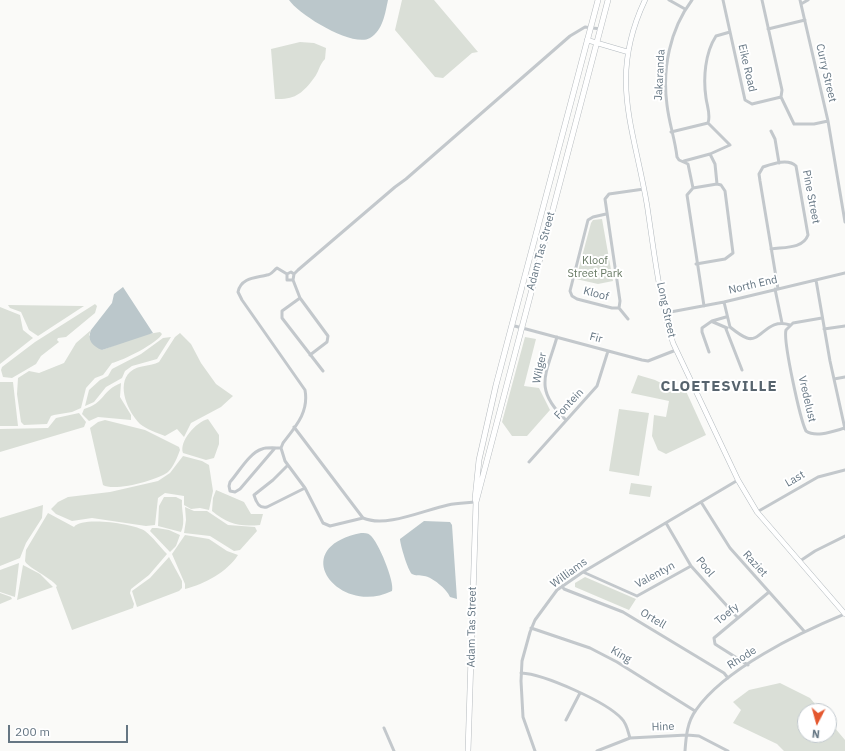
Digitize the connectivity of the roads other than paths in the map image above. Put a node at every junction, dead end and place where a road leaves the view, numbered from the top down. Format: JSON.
{"nodes":[{"id":1,"x":598,"y":0,"type":"edge"},
{"id":2,"x":608,"y":0,"type":"edge"},
{"id":3,"x":645,"y":0,"type":"edge"},
{"id":4,"x":669,"y":0,"type":"edge"},
{"id":5,"x":692,"y":0,"type":"edge"},
{"id":6,"x":723,"y":0,"type":"edge"},
{"id":7,"x":762,"y":0,"type":"edge"},
{"id":8,"x":800,"y":0,"type":"edge"},
{"id":9,"x":808,"y":0,"type":"edge"},
{"id":10,"x":801,"y":4,"type":"junction"},
{"id":11,"x":685,"y":9,"type":"junction"},
{"id":12,"x":805,"y":20,"type":"junction"},
{"id":13,"x":591,"y":27,"type":"junction"},
{"id":14,"x":768,"y":29,"type":"junction"},
{"id":15,"x":601,"y":30,"type":"junction"},
{"id":16,"x":730,"y":32,"type":"junction"},
{"id":17,"x":587,"y":40,"type":"junction"},
{"id":18,"x":597,"y":44,"type":"junction"},
{"id":19,"x":628,"y":52,"type":"junction"},
{"id":20,"x":781,"y":97,"type":"junction"},
{"id":21,"x":828,"y":121,"type":"junction"},
{"id":22,"x":708,"y":123,"type":"junction"},
{"id":23,"x":772,"y":131,"type":"dead end"},
{"id":24,"x":671,"y":132,"type":"junction"},
{"id":25,"x":710,"y":154,"type":"junction"},
{"id":26,"x":683,"y":161,"type":"junction"},
{"id":27,"x":779,"y":163,"type":"junction"},
{"id":28,"x":717,"y":184,"type":"junction"},
{"id":29,"x":692,"y":188,"type":"junction"},
{"id":30,"x":644,"y":189,"type":"junction"},
{"id":31,"x":606,"y":214,"type":"junction"},
{"id":32,"x":845,"y":222,"type":"edge"},
{"id":33,"x":771,"y":249,"type":"junction"},
{"id":34,"x":696,"y":264,"type":"junction"},
{"id":35,"x":845,"y":273,"type":"edge"},
{"id":36,"x":287,"y":274,"type":"junction"},
{"id":37,"x":294,"y":274,"type":"junction"},
{"id":38,"x":293,"y":280,"type":"junction"},
{"id":39,"x":816,"y":280,"type":"junction"},
{"id":40,"x":776,"y":289,"type":"junction"},
{"id":41,"x":300,"y":298,"type":"junction"},
{"id":42,"x":724,"y":302,"type":"junction"},
{"id":43,"x":704,"y":306,"type":"junction"},
{"id":44,"x":619,"y":308,"type":"junction"},
{"id":45,"x":665,"y":313,"type":"junction"},
{"id":46,"x":726,"y":317,"type":"junction"},
{"id":47,"x":822,"y":318,"type":"junction"},
{"id":48,"x":628,"y":319,"type":"dead end"},
{"id":49,"x":712,"y":321,"type":"junction"},
{"id":50,"x":782,"y":323,"type":"junction"},
{"id":51,"x":790,"y":324,"type":"junction"},
{"id":52,"x":511,"y":325,"type":"junction"},
{"id":53,"x":845,"y":326,"type":"edge"},
{"id":54,"x":522,"y":327,"type":"junction"},
{"id":55,"x":730,"y":327,"type":"junction"},
{"id":56,"x":726,"y":328,"type":"junction"},
{"id":57,"x":824,"y":329,"type":"junction"},
{"id":58,"x":557,"y":337,"type":"junction"},
{"id":59,"x":676,"y":350,"type":"junction"},
{"id":60,"x":608,"y":351,"type":"junction"},
{"id":61,"x":709,"y":352,"type":"dead end"},
{"id":62,"x":310,"y":355,"type":"junction"},
{"id":63,"x":742,"y":370,"type":"dead end"},
{"id":64,"x":323,"y":371,"type":"dead end"},
{"id":65,"x":845,"y":377,"type":"edge"},
{"id":66,"x":834,"y":379,"type":"junction"},
{"id":67,"x":566,"y":420,"type":"junction"},
{"id":68,"x":294,"y":427,"type":"junction"},
{"id":69,"x":845,"y":428,"type":"edge"},
{"id":70,"x":275,"y":448,"type":"junction"},
{"id":71,"x":281,"y":448,"type":"junction"},
{"id":72,"x":529,"y":462,"type":"dead end"},
{"id":73,"x":288,"y":464,"type":"junction"},
{"id":74,"x":845,"y":470,"type":"edge"},
{"id":75,"x":738,"y":480,"type":"junction"},
{"id":76,"x":305,"y":488,"type":"junction"},
{"id":77,"x":476,"y":502,"type":"junction"},
{"id":78,"x":701,"y":502,"type":"junction"},
{"id":79,"x":758,"y":512,"type":"junction"},
{"id":80,"x":362,"y":518,"type":"junction"},
{"id":81,"x":666,"y":523,"type":"junction"},
{"id":82,"x":845,"y":536,"type":"edge"},
{"id":83,"x":799,"y":562,"type":"junction"},
{"id":84,"x":691,"y":566,"type":"junction"},
{"id":85,"x":583,"y":572,"type":"junction"},
{"id":86,"x":562,"y":586,"type":"junction"},
{"id":87,"x":769,"y":592,"type":"junction"},
{"id":88,"x":845,"y":614,"type":"edge"},
{"id":89,"x":736,"y":618,"type":"junction"},
{"id":90,"x":531,"y":628,"type":"junction"},
{"id":91,"x":804,"y":631,"type":"junction"},
{"id":92,"x":748,"y":665,"type":"junction"},
{"id":93,"x":521,"y":672,"type":"junction"},
{"id":94,"x":728,"y":678,"type":"junction"},
{"id":95,"x":580,"y":693,"type":"junction"},
{"id":96,"x":695,"y":711,"type":"junction"},
{"id":97,"x":566,"y":720,"type":"dead end"},
{"id":98,"x":384,"y":728,"type":"dead end"},
{"id":99,"x":687,"y":735,"type":"junction"},
{"id":100,"x":630,"y":738,"type":"junction"},
{"id":101,"x":394,"y":751,"type":"edge"},
{"id":102,"x":468,"y":751,"type":"edge"},
{"id":103,"x":535,"y":751,"type":"edge"},
{"id":104,"x":597,"y":751,"type":"edge"},
{"id":105,"x":685,"y":751,"type":"edge"},
{"id":106,"x":728,"y":751,"type":"edge"}],
"edges":[{"from":1,"to":13,"type":"main road","name":"Adam Tas Street"},
{"from":2,"to":15,"type":"main road","name":"Adam Tas Street"},
{"from":3,"to":19,"type":"street","name":"Long Street"},
{"from":4,"to":11,"type":"street"},
{"from":5,"to":11,"type":"street","name":"Jakaranda"},
{"from":6,"to":16,"type":"street","name":"Eike Road"},
{"from":7,"to":14,"type":"street"},
{"from":8,"to":10,"type":"street","name":"Curry Street"},
{"from":9,"to":10,"type":"street"},
{"from":10,"to":12,"type":"street","name":"Curry Street"},
{"from":11,"to":24,"type":"street","name":"Jakaranda"},
{"from":12,"to":14,"type":"street"},
{"from":12,"to":21,"type":"street","name":"Curry Street"},
{"from":13,"to":15,"type":"street"},
{"from":13,"to":17,"type":"main road","name":"Adam Tas Street"},
{"from":13,"to":37,"type":"street"},
{"from":14,"to":20,"type":"street"},
{"from":15,"to":18,"type":"main road","name":"Adam Tas Street"},
{"from":16,"to":20,"type":"street","name":"Eike Road"},
{"from":16,"to":22,"type":"street"},
{"from":17,"to":18,"type":"street"},
{"from":17,"to":52,"type":"main road","name":"Adam Tas Street"},
{"from":18,"to":19,"type":"street"},
{"from":18,"to":54,"type":"main road","name":"Adam Tas Street"},
{"from":19,"to":30,"type":"street","name":"Long Street"},
{"from":20,"to":21,"type":"street"},
{"from":21,"to":32,"type":"street","name":"Curry Street"},
{"from":22,"to":24,"type":"street"},
{"from":22,"to":25,"type":"street"},
{"from":23,"to":27,"type":"street"},
{"from":24,"to":26,"type":"street","name":"Jakaranda"},
{"from":25,"to":26,"type":"street"},
{"from":25,"to":28,"type":"street"},
{"from":26,"to":29,"type":"street"},
{"from":27,"to":33,"type":"street"},
{"from":27,"to":33,"type":"street","name":"Pine Street"},
{"from":28,"to":29,"type":"street"},
{"from":28,"to":34,"type":"street"},
{"from":29,"to":34,"type":"street"},
{"from":30,"to":31,"type":"street","name":"Kloof"},
{"from":30,"to":45,"type":"street","name":"Long Street"},
{"from":31,"to":44,"type":"street","name":"Kloof"},
{"from":31,"to":44,"type":"street","name":"Kloof"},
{"from":33,"to":40,"type":"street"},
{"from":34,"to":43,"type":"street"},
{"from":35,"to":39,"type":"street","name":"North End"},
{"from":36,"to":37,"type":"street"},
{"from":36,"to":38,"type":"street"},
{"from":36,"to":68,"type":"street"},
{"from":37,"to":38,"type":"street"},
{"from":38,"to":41,"type":"street"},
{"from":39,"to":40,"type":"street","name":"North End"},
{"from":39,"to":47,"type":"street","name":"Vredelust"},
{"from":40,"to":42,"type":"street","name":"North End"},
{"from":40,"to":50,"type":"street"},
{"from":41,"to":62,"type":"street"},
{"from":41,"to":62,"type":"street"},
{"from":42,"to":43,"type":"street","name":"North End"},
{"from":42,"to":46,"type":"street"},
{"from":43,"to":45,"type":"street","name":"North End"},
{"from":44,"to":48,"type":"street"},
{"from":45,"to":59,"type":"street","name":"Long Street"},
{"from":46,"to":49,"type":"street"},
{"from":46,"to":55,"type":"street"},
{"from":47,"to":51,"type":"street"},
{"from":47,"to":57,"type":"street","name":"Vredelust"},
{"from":49,"to":56,"type":"street"},
{"from":49,"to":61,"type":"street"},
{"from":50,"to":51,"type":"street"},
{"from":50,"to":55,"type":"street"},
{"from":51,"to":69,"type":"street","name":"Vredelust"},
{"from":52,"to":54,"type":"street","name":"Fir"},
{"from":52,"to":77,"type":"main road","name":"Adam Tas Street"},
{"from":53,"to":57,"type":"street"},
{"from":54,"to":58,"type":"street","name":"Fir"},
{"from":54,"to":77,"type":"main road","name":"Adam Tas Street"},
{"from":55,"to":56,"type":"street"},
{"from":56,"to":63,"type":"street"},
{"from":57,"to":66,"type":"street","name":"Vredelust"},
{"from":58,"to":60,"type":"street","name":"Fir"},
{"from":58,"to":67,"type":"street","name":"Wilger"},
{"from":59,"to":60,"type":"street","name":"Fir"},
{"from":59,"to":75,"type":"street","name":"Long Street"},
{"from":60,"to":67,"type":"street","name":"Fontein"},
{"from":62,"to":64,"type":"street"},
{"from":65,"to":66,"type":"street"},
{"from":66,"to":69,"type":"street","name":"Vredelust"},
{"from":67,"to":72,"type":"street","name":"Fontein"},
{"from":68,"to":71,"type":"street"},
{"from":68,"to":80,"type":"street"},
{"from":70,"to":70,"type":"street"},
{"from":70,"to":71,"type":"street"},
{"from":71,"to":73,"type":"street"},
{"from":73,"to":76,"type":"street"},
{"from":73,"to":76,"type":"street"},
{"from":74,"to":79,"type":"street","name":"Last"},
{"from":75,"to":78,"type":"street","name":"Williams"},
{"from":75,"to":79,"type":"street","name":"Long Street"},
{"from":76,"to":80,"type":"street"},
{"from":77,"to":80,"type":"street"},
{"from":77,"to":102,"type":"main road","name":"Adam Tas Street"},
{"from":78,"to":81,"type":"street","name":"Williams"},
{"from":78,"to":87,"type":"street","name":"Raziet"},
{"from":79,"to":83,"type":"street","name":"Long Street"},
{"from":81,"to":84,"type":"street","name":"Pool"},
{"from":81,"to":85,"type":"street","name":"Williams"},
{"from":82,"to":83,"type":"street"},
{"from":83,"to":88,"type":"street","name":"Long Street"},
{"from":84,"to":85,"type":"street","name":"Valentyn"},
{"from":84,"to":89,"type":"street","name":"Pool"},
{"from":85,"to":86,"type":"street","name":"Williams"},
{"from":86,"to":90,"type":"street","name":"Williams"},
{"from":86,"to":94,"type":"street","name":"Ortell"},
{"from":87,"to":89,"type":"street","name":"Toefy"},
{"from":87,"to":91,"type":"street","name":"Raziet"},
{"from":88,"to":91,"type":"street","name":"Rhode"},
{"from":89,"to":92,"type":"street","name":"Toefy"},
{"from":90,"to":93,"type":"street","name":"Williams"},
{"from":90,"to":96,"type":"street","name":"King"},
{"from":91,"to":92,"type":"street","name":"Rhode"},
{"from":92,"to":94,"type":"street","name":"Rhode"},
{"from":93,"to":95,"type":"street"},
{"from":93,"to":103,"type":"street","name":"Williams"},
{"from":94,"to":96,"type":"street","name":"Rhode"},
{"from":95,"to":97,"type":"street"},
{"from":95,"to":100,"type":"street"},
{"from":96,"to":99,"type":"street","name":"Rhode"},
{"from":98,"to":101,"type":"street"},
{"from":99,"to":100,"type":"street","name":"Hine"},
{"from":99,"to":105,"type":"street","name":"Rhode"},
{"from":99,"to":106,"type":"street","name":"Hine"},
{"from":100,"to":104,"type":"street","name":"Hine"}]}
